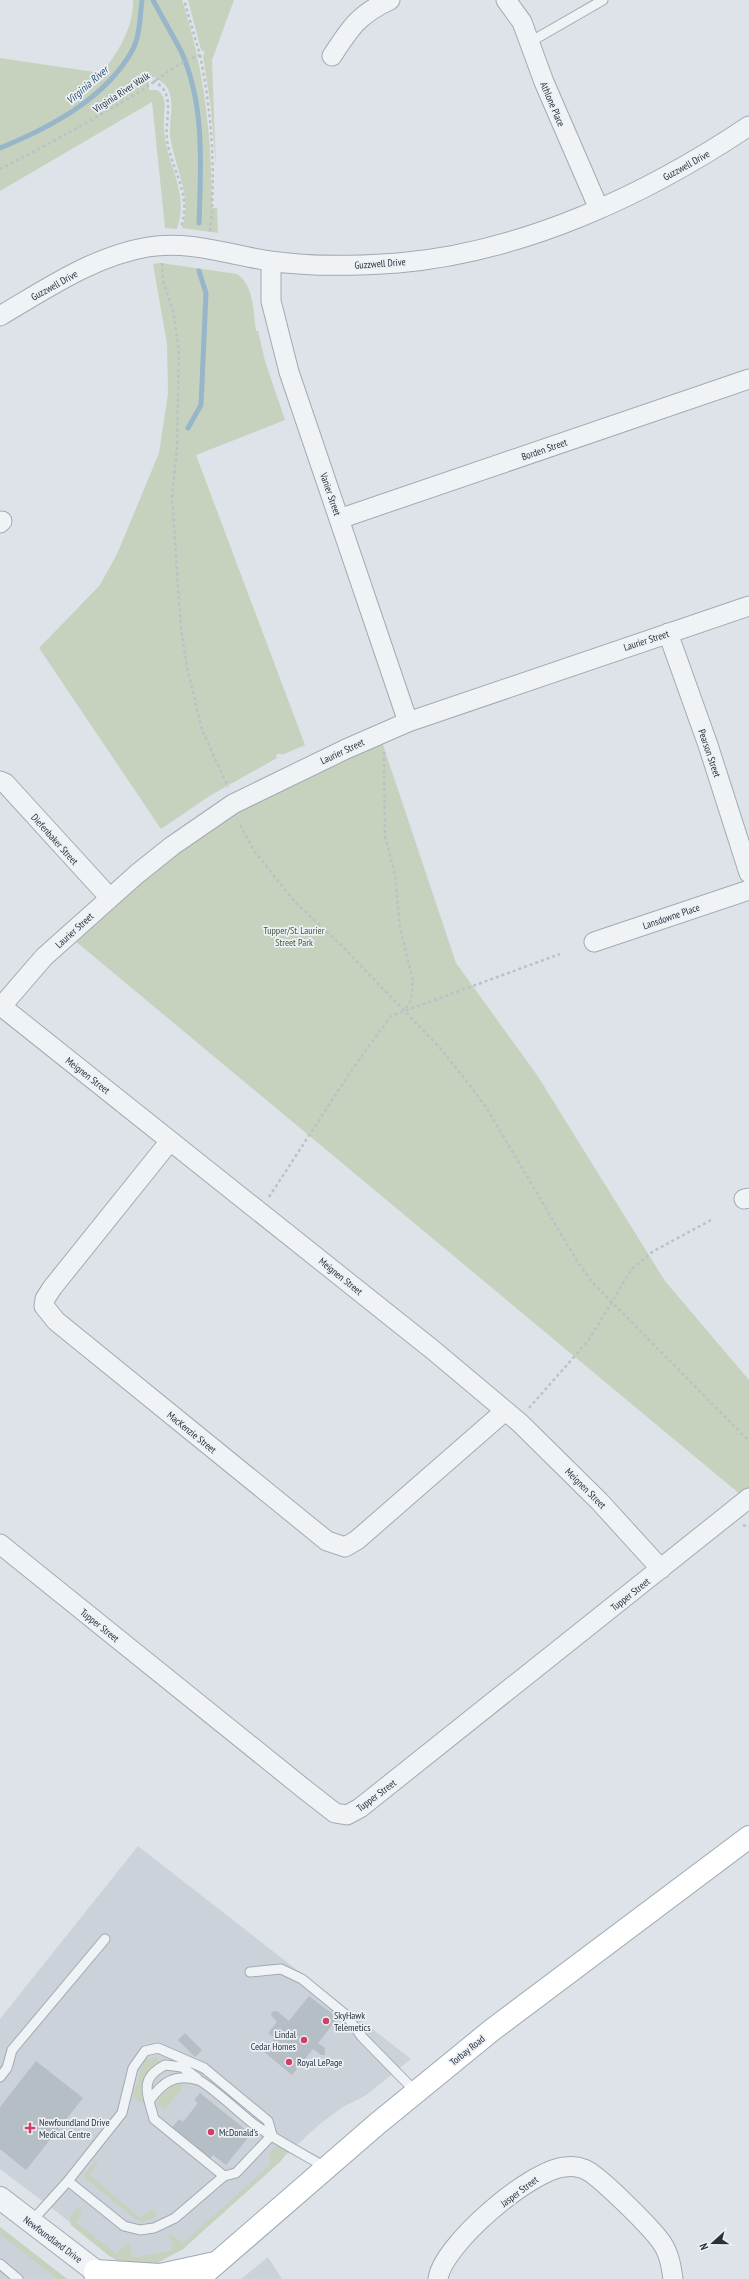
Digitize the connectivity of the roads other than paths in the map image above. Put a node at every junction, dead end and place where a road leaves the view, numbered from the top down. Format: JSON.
{"nodes":[{"id":1,"x":390,"y":0,"type":"edge"},
{"id":2,"x":506,"y":0,"type":"edge"},
{"id":3,"x":604,"y":0,"type":"edge"},
{"id":4,"x":530,"y":42,"type":"junction"},
{"id":5,"x":332,"y":56,"type":"dead end"},
{"id":6,"x":749,"y":126,"type":"edge"},
{"id":7,"x":599,"y":209,"type":"junction"},
{"id":8,"x":271,"y":261,"type":"junction"},
{"id":9,"x":0,"y":316,"type":"edge"},
{"id":10,"x":749,"y":379,"type":"edge"},
{"id":11,"x":339,"y":519,"type":"junction"},
{"id":12,"x":749,"y":606,"type":"edge"},
{"id":13,"x":668,"y":633,"type":"junction"},
{"id":14,"x":408,"y":722,"type":"junction"},
{"id":15,"x":0,"y":781,"type":"edge"},
{"id":16,"x":749,"y":873,"type":"edge"},
{"id":17,"x":749,"y":890,"type":"edge"},
{"id":18,"x":110,"y":898,"type":"junction"},
{"id":19,"x":594,"y":942,"type":"dead end"},
{"id":20,"x":1,"y":1007,"type":"edge"},
{"id":21,"x":170,"y":1141,"type":"junction"},
{"id":22,"x":505,"y":1411,"type":"junction"},
{"id":23,"x":749,"y":1498,"type":"edge"},
{"id":24,"x":0,"y":1544,"type":"edge"},
{"id":25,"x":661,"y":1569,"type":"junction"},
{"id":26,"x":749,"y":1837,"type":"edge"},
{"id":27,"x":105,"y":1939,"type":"dead end"},
{"id":28,"x":250,"y":1972,"type":"dead end"},
{"id":29,"x":0,"y":2077,"type":"edge"},
{"id":30,"x":199,"y":2080,"type":"junction"},
{"id":31,"x":416,"y":2092,"type":"junction"},
{"id":32,"x":149,"y":2101,"type":"junction"},
{"id":33,"x":272,"y":2135,"type":"junction"},
{"id":34,"x":327,"y":2168,"type":"junction"},
{"id":35,"x":224,"y":2176,"type":"junction"},
{"id":36,"x":68,"y":2181,"type":"junction"},
{"id":37,"x":0,"y":2198,"type":"edge"},
{"id":38,"x":31,"y":2222,"type":"junction"},
{"id":39,"x":0,"y":2264,"type":"edge"},
{"id":40,"x":215,"y":2271,"type":"edge"},
{"id":41,"x":99,"y":2276,"type":"edge"},
{"id":42,"x":18,"y":2279,"type":"edge"},
{"id":43,"x":198,"y":2279,"type":"edge"},
{"id":44,"x":438,"y":2279,"type":"edge"},
{"id":45,"x":673,"y":2279,"type":"edge"}],
"edges":[{"from":1,"to":5,"type":"street"},
{"from":2,"to":4,"type":"street","name":"Athlone Place"},
{"from":3,"to":4,"type":"lane"},
{"from":4,"to":7,"type":"street","name":"Athlone Place"},
{"from":6,"to":7,"type":"street","name":"Guzzwell Drive"},
{"from":7,"to":8,"type":"street","name":"Guzzwell Drive"},
{"from":8,"to":9,"type":"street","name":"Guzzwell Drive"},
{"from":8,"to":11,"type":"street","name":"Vanier Street"},
{"from":10,"to":11,"type":"street","name":"Borden Street"},
{"from":11,"to":14,"type":"street","name":"Vanier Street"},
{"from":12,"to":13,"type":"street","name":"Laurier Street"},
{"from":13,"to":14,"type":"street","name":"Laurier Street"},
{"from":13,"to":16,"type":"street","name":"Pearson Street"},
{"from":14,"to":18,"type":"street","name":"Laurier Street"},
{"from":15,"to":18,"type":"street","name":"Diefenbaker Street"},
{"from":17,"to":19,"type":"street","name":"Lansdowne Place"},
{"from":18,"to":20,"type":"street","name":"Laurier Street"},
{"from":20,"to":21,"type":"street","name":"Meignen Street"},
{"from":21,"to":22,"type":"street","name":"Meignen Street"},
{"from":21,"to":22,"type":"street","name":"MacKenzie Street"},
{"from":22,"to":25,"type":"street","name":"Meignen Street"},
{"from":23,"to":25,"type":"street","name":"Tupper Street"},
{"from":24,"to":25,"type":"street","name":"Tupper Street"},
{"from":26,"to":31,"type":"main road","name":"Torbay Road"},
{"from":27,"to":29,"type":"lane"},
{"from":28,"to":31,"type":"lane"},
{"from":30,"to":32,"type":"lane"},
{"from":30,"to":32,"type":"lane"},
{"from":30,"to":33,"type":"lane"},
{"from":31,"to":34,"type":"main road","name":"Torbay Road"},
{"from":32,"to":35,"type":"lane"},
{"from":33,"to":34,"type":"lane"},
{"from":33,"to":35,"type":"lane"},
{"from":33,"to":36,"type":"lane"},
{"from":34,"to":40,"type":"main road","name":"Torbay Road"},
{"from":35,"to":36,"type":"lane"},
{"from":36,"to":38,"type":"lane"},
{"from":37,"to":38,"type":"street","name":"Newfoundland Drive"},
{"from":38,"to":41,"type":"street","name":"Newfoundland Drive"},
{"from":39,"to":42,"type":"lane"},
{"from":40,"to":41,"type":"main road"},
{"from":40,"to":43,"type":"main road","name":"Torbay Road"},
{"from":44,"to":45,"type":"street","name":"Jasper Street"}]}
